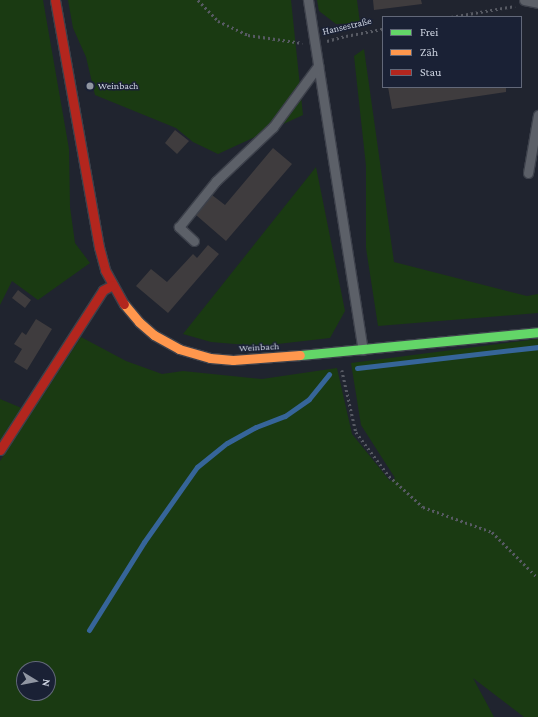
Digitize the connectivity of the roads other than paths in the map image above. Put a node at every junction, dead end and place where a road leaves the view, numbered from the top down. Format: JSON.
{"nodes":[{"id":1,"x":55,"y":0,"type":"edge"},
{"id":2,"x":308,"y":0,"type":"edge"},
{"id":3,"x":318,"y":66,"type":"junction"},
{"id":4,"x":538,"y":115,"type":"edge"},
{"id":5,"x":528,"y":172,"type":"dead end"},
{"id":6,"x":194,"y":241,"type":"dead end"},
{"id":7,"x":113,"y":285,"type":"junction"},
{"id":8,"x":538,"y":332,"type":"edge"},
{"id":9,"x":363,"y":350,"type":"junction"},
{"id":10,"x":0,"y":450,"type":"edge"}],
"edges":[{"from":1,"to":7,"type":"main road","name":"Weinbach"},
{"from":2,"to":3,"type":"lane"},
{"from":3,"to":6,"type":"lane"},
{"from":3,"to":9,"type":"lane"},
{"from":4,"to":5,"type":"lane"},
{"from":7,"to":9,"type":"main road","name":"Weinbach"},
{"from":7,"to":10,"type":"main road"},
{"from":8,"to":9,"type":"main road"}]}
